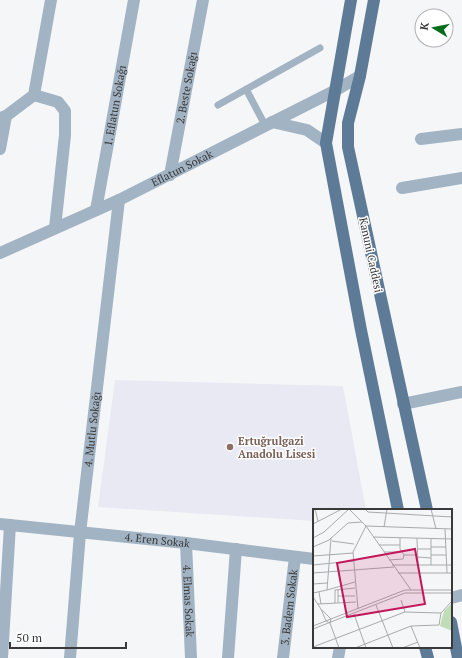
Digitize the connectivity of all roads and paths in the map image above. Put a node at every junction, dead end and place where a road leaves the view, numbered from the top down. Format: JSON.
{"nodes":[{"id":1,"x":51,"y":0,"type":"edge"},
{"id":2,"x":131,"y":0,"type":"edge"},
{"id":3,"x":203,"y":0,"type":"edge"},
{"id":4,"x":351,"y":0,"type":"edge"},
{"id":5,"x":374,"y":0,"type":"edge"},
{"id":6,"x":320,"y":48,"type":"dead end"},
{"id":7,"x":360,"y":76,"type":"junction"},
{"id":8,"x":246,"y":89,"type":"junction"},
{"id":9,"x":336,"y":90,"type":"junction"},
{"id":10,"x":34,"y":95,"type":"junction"},
{"id":11,"x":218,"y":105,"type":"dead end"},
{"id":12,"x":3,"y":117,"type":"edge"},
{"id":13,"x":269,"y":124,"type":"junction"},
{"id":14,"x":462,"y":134,"type":"edge"},
{"id":15,"x":421,"y":139,"type":"dead end"},
{"id":16,"x":326,"y":143,"type":"junction"},
{"id":17,"x":0,"y":149,"type":"edge"},
{"id":18,"x":170,"y":175,"type":"junction"},
{"id":19,"x":462,"y":178,"type":"edge"},
{"id":20,"x":402,"y":188,"type":"dead end"},
{"id":21,"x":119,"y":200,"type":"junction"},
{"id":22,"x":96,"y":210,"type":"junction"},
{"id":23,"x":55,"y":228,"type":"junction"},
{"id":24,"x":0,"y":253,"type":"edge"},
{"id":25,"x":462,"y":392,"type":"edge"},
{"id":26,"x":403,"y":404,"type":"junction"},
{"id":27,"x":398,"y":509,"type":"edge"},
{"id":28,"x":427,"y":509,"type":"edge"},
{"id":29,"x":5,"y":524,"type":"edge"},
{"id":30,"x":80,"y":533,"type":"junction"},
{"id":31,"x":186,"y":543,"type":"junction"},
{"id":32,"x":236,"y":549,"type":"junction"},
{"id":33,"x":295,"y":557,"type":"junction"},
{"id":34,"x":313,"y":559,"type":"edge"},
{"id":35,"x":462,"y":596,"type":"edge"},
{"id":36,"x":452,"y":598,"type":"edge"},
{"id":37,"x":452,"y":627,"type":"edge"},
{"id":38,"x":340,"y":648,"type":"edge"},
{"id":39,"x":425,"y":648,"type":"edge"},
{"id":40,"x":2,"y":658,"type":"edge"},
{"id":41,"x":70,"y":658,"type":"edge"},
{"id":42,"x":191,"y":658,"type":"edge"},
{"id":43,"x":228,"y":658,"type":"edge"},
{"id":44,"x":283,"y":658,"type":"edge"},
{"id":45,"x":338,"y":658,"type":"edge"},
{"id":46,"x":428,"y":658,"type":"edge"},
{"id":47,"x":458,"y":658,"type":"edge"}],
"edges":[{"from":1,"to":10,"type":"street"},
{"from":2,"to":22,"type":"street","name":"1. Eflatun Sokağı"},
{"from":3,"to":18,"type":"street","name":"2. Beste Sokağı"},
{"from":4,"to":9,"type":"main road","name":"Kanuni Caddesi"},
{"from":5,"to":7,"type":"main road","name":"Kanuni Caddesi"},
{"from":6,"to":8,"type":"lane"},
{"from":7,"to":9,"type":"street","name":"Eflatun Sokak"},
{"from":7,"to":26,"type":"main road","name":"Kanuni Caddesi"},
{"from":8,"to":11,"type":"lane"},
{"from":8,"to":13,"type":"lane"},
{"from":9,"to":13,"type":"street","name":"Eflatun Sokak"},
{"from":9,"to":16,"type":"main road","name":"Kanuni Caddesi"},
{"from":10,"to":12,"type":"street"},
{"from":10,"to":23,"type":"street"},
{"from":12,"to":17,"type":"street"},
{"from":13,"to":16,"type":"street"},
{"from":13,"to":18,"type":"street","name":"Eflatun Sokak"},
{"from":14,"to":15,"type":"street"},
{"from":16,"to":27,"type":"main road","name":"Kanuni Caddesi"},
{"from":18,"to":21,"type":"street","name":"Eflatun Sokak"},
{"from":19,"to":20,"type":"street"},
{"from":21,"to":22,"type":"street","name":"Eflatun Sokak"},
{"from":21,"to":30,"type":"street","name":"4. Mutlu Sokağı"},
{"from":22,"to":23,"type":"street","name":"Eflatun Sokak"},
{"from":23,"to":24,"type":"street","name":"Eflatun Sokak"},
{"from":25,"to":26,"type":"street"},
{"from":26,"to":28,"type":"main road","name":"Kanuni Caddesi"},
{"from":29,"to":30,"type":"street","name":"4. Eren Sokak"},
{"from":29,"to":40,"type":"street"},
{"from":30,"to":31,"type":"street","name":"4. Eren Sokak"},
{"from":30,"to":41,"type":"street","name":"4. Mutlu Sokağı"},
{"from":31,"to":32,"type":"street","name":"4. Eren Sokak"},
{"from":31,"to":42,"type":"street","name":"4. Elmas Sokak"},
{"from":32,"to":33,"type":"street","name":"4. Eren Sokak"},
{"from":32,"to":43,"type":"street"},
{"from":33,"to":34,"type":"street","name":"4. Eren Sokak"},
{"from":33,"to":44,"type":"street","name":"3. Badem Sokak"},
{"from":35,"to":36,"type":"street"},
{"from":37,"to":47,"type":"main road"},
{"from":38,"to":45,"type":"street"},
{"from":39,"to":46,"type":"main road"}]}
